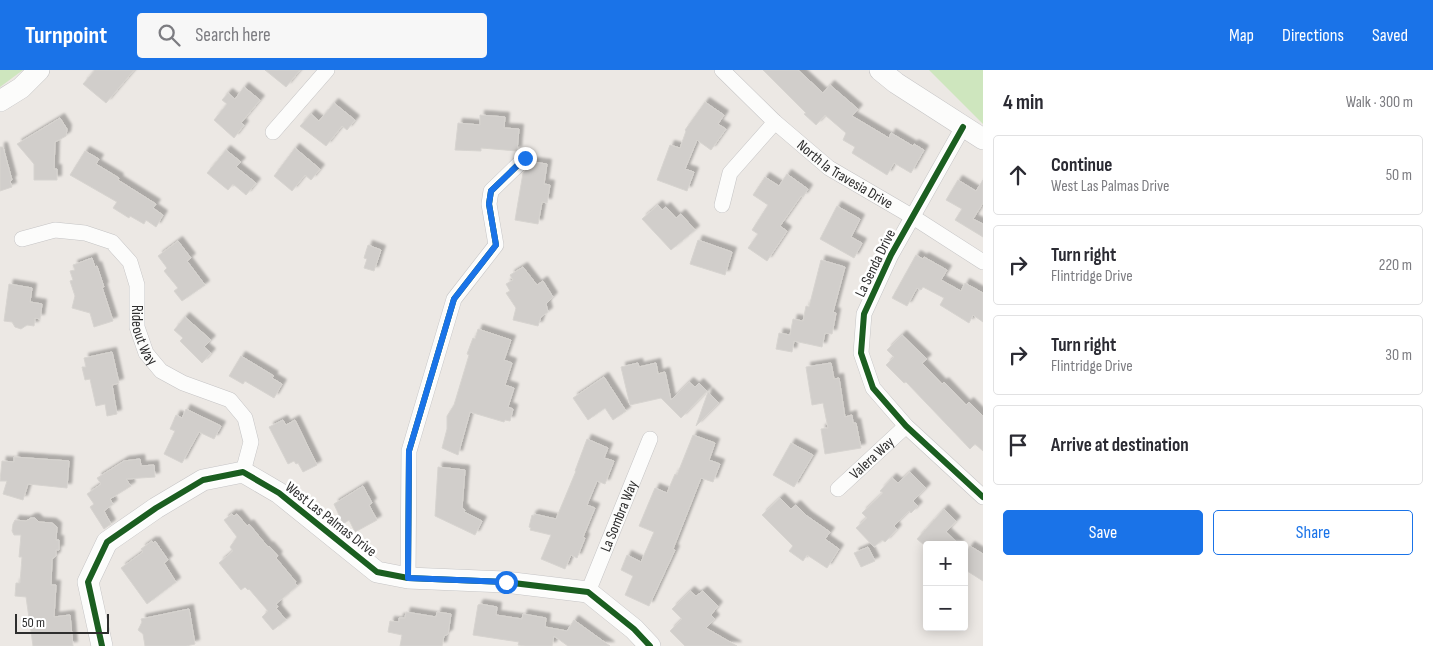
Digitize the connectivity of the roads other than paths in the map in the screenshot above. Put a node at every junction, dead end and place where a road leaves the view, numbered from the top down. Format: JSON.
{"nodes":[{"id":1,"x":39,"y":70,"type":"edge"},
{"id":2,"x":327,"y":70,"type":"edge"},
{"id":3,"x":722,"y":70,"type":"edge"},
{"id":4,"x":880,"y":70,"type":"edge"},
{"id":5,"x":0,"y":101,"type":"edge"},
{"id":6,"x":775,"y":122,"type":"junction"},
{"id":7,"x":963,"y":127,"type":"junction"},
{"id":8,"x":273,"y":132,"type":"dead end"},
{"id":9,"x":983,"y":139,"type":"edge"},
{"id":10,"x":525,"y":158,"type":"dead end"},
{"id":11,"x":722,"y":205,"type":"dead end"},
{"id":12,"x":913,"y":217,"type":"junction"},
{"id":13,"x":22,"y":239,"type":"dead end"},
{"id":14,"x":983,"y":262,"type":"edge"},
{"id":15,"x":906,"y":426,"type":"junction"},
{"id":16,"x":650,"y":439,"type":"dead end"},
{"id":17,"x":244,"y":472,"type":"junction"},
{"id":18,"x":838,"y":489,"type":"dead end"},
{"id":19,"x":983,"y":496,"type":"edge"},
{"id":20,"x":408,"y":578,"type":"junction"},
{"id":21,"x":588,"y":592,"type":"junction"},
{"id":22,"x":102,"y":646,"type":"edge"},
{"id":23,"x":650,"y":646,"type":"edge"}],
"edges":[{"from":1,"to":5,"type":"street"},
{"from":2,"to":8,"type":"street"},
{"from":3,"to":6,"type":"street","name":"North la Travesia Drive"},
{"from":4,"to":7,"type":"street"},
{"from":6,"to":11,"type":"street"},
{"from":6,"to":12,"type":"street","name":"North la Travesia Drive"},
{"from":7,"to":9,"type":"street"},
{"from":7,"to":12,"type":"street","name":"La Senda Drive"},
{"from":10,"to":20,"type":"street"},
{"from":12,"to":14,"type":"street","name":"North la Travesia Drive"},
{"from":12,"to":15,"type":"street","name":"La Senda Drive"},
{"from":13,"to":17,"type":"street","name":"Rideout Way"},
{"from":15,"to":18,"type":"street","name":"Valera Way"},
{"from":15,"to":19,"type":"street","name":"La Senda Drive"},
{"from":16,"to":21,"type":"street","name":"La Sombra Way"},
{"from":17,"to":20,"type":"street","name":"West Las Palmas Drive"},
{"from":17,"to":22,"type":"street"},
{"from":20,"to":21,"type":"street","name":"West Las Palmas Drive"},
{"from":21,"to":23,"type":"street"}]}
